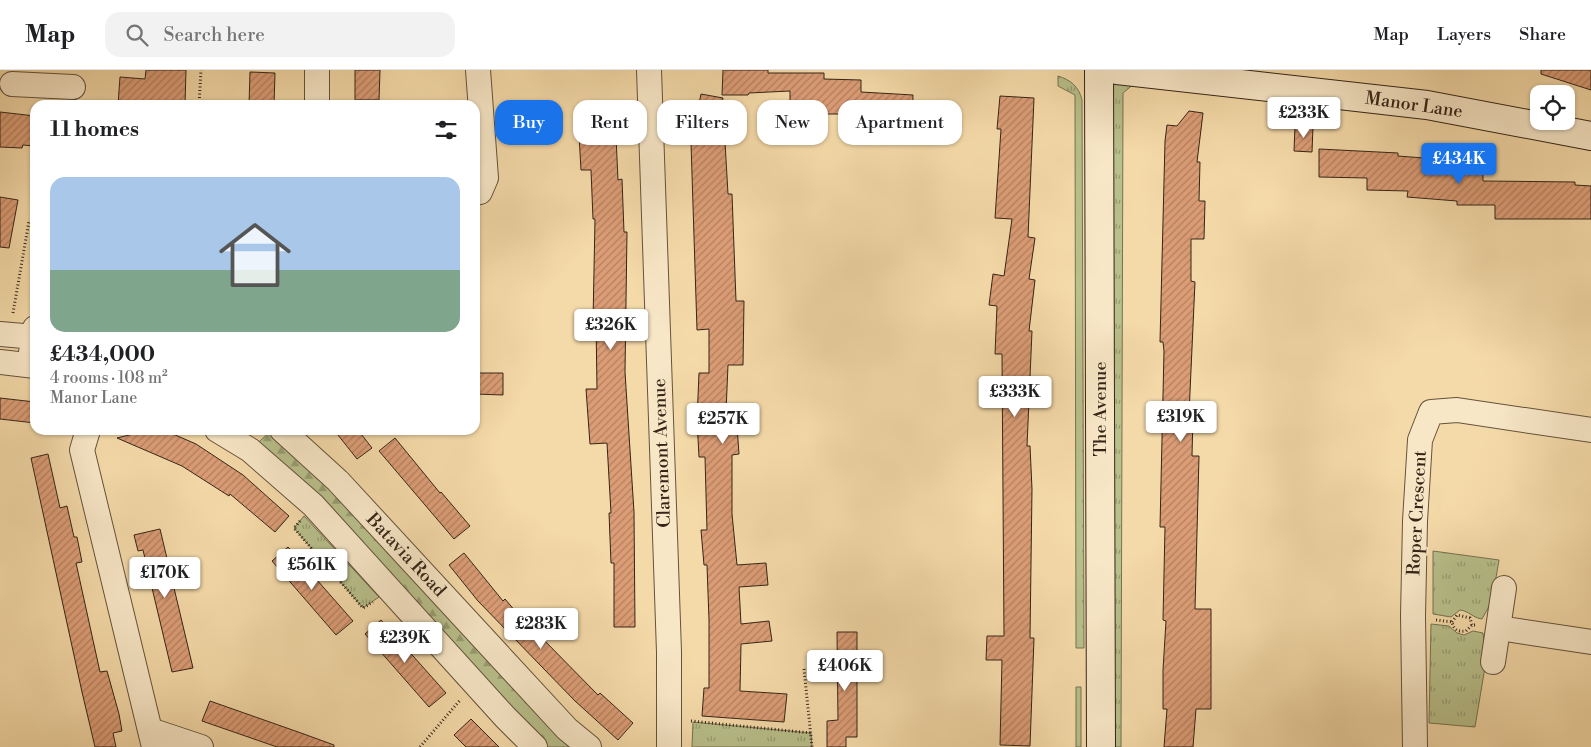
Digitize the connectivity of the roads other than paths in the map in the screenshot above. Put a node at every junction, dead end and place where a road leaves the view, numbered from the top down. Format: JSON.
{"nodes":[{"id":1,"x":317,"y":70,"type":"edge"},
{"id":2,"x":478,"y":70,"type":"edge"},
{"id":3,"x":649,"y":70,"type":"edge"},
{"id":4,"x":1099,"y":70,"type":"edge"},
{"id":5,"x":1117,"y":70,"type":"edge"},
{"id":6,"x":48,"y":78,"type":"edge"},
{"id":7,"x":12,"y":84,"type":"dead end"},
{"id":8,"x":73,"y":87,"type":"dead end"},
{"id":9,"x":317,"y":100,"type":"edge"},
{"id":10,"x":1591,"y":136,"type":"edge"},
{"id":11,"x":480,"y":192,"type":"edge"},
{"id":12,"x":30,"y":334,"type":"edge"},
{"id":13,"x":5,"y":335,"type":"edge"},
{"id":14,"x":0,"y":362,"type":"edge"},
{"id":15,"x":30,"y":365,"type":"edge"},
{"id":16,"x":1591,"y":430,"type":"edge"},
{"id":17,"x":86,"y":435,"type":"edge"},
{"id":18,"x":224,"y":435,"type":"edge"},
{"id":19,"x":266,"y":435,"type":"edge"},
{"id":20,"x":287,"y":435,"type":"edge"},
{"id":21,"x":250,"y":450,"type":"junction"},
{"id":22,"x":1504,"y":588,"type":"dead end"},
{"id":23,"x":1498,"y":628,"type":"junction"},
{"id":24,"x":1591,"y":642,"type":"edge"},
{"id":25,"x":1493,"y":662,"type":"dead end"},
{"id":26,"x":152,"y":738,"type":"edge"},
{"id":27,"x":201,"y":747,"type":"edge"},
{"id":28,"x":535,"y":747,"type":"edge"},
{"id":29,"x":589,"y":747,"type":"edge"},
{"id":30,"x":669,"y":747,"type":"edge"},
{"id":31,"x":1101,"y":747,"type":"edge"},
{"id":32,"x":1414,"y":747,"type":"edge"}],
"edges":[{"from":1,"to":9,"type":"street"},
{"from":2,"to":11,"type":"street"},
{"from":3,"to":30,"type":"street","name":"Claremont Avenue"},
{"from":4,"to":31,"type":"street","name":"The Avenue"},
{"from":5,"to":10,"type":"street","name":"Manor Lane"},
{"from":6,"to":7,"type":"street"},
{"from":6,"to":8,"type":"street"},
{"from":12,"to":13,"type":"street"},
{"from":14,"to":15,"type":"street"},
{"from":16,"to":32,"type":"street","name":"Roper Crescent"},
{"from":17,"to":26,"type":"street"},
{"from":18,"to":21,"type":"street","name":"Batavia Road"},
{"from":19,"to":21,"type":"street"},
{"from":20,"to":29,"type":"street","name":"Batavia Road"},
{"from":21,"to":28,"type":"street","name":"Batavia Road"},
{"from":22,"to":23,"type":"street"},
{"from":23,"to":24,"type":"street"},
{"from":23,"to":25,"type":"street"},
{"from":26,"to":27,"type":"street"}]}
